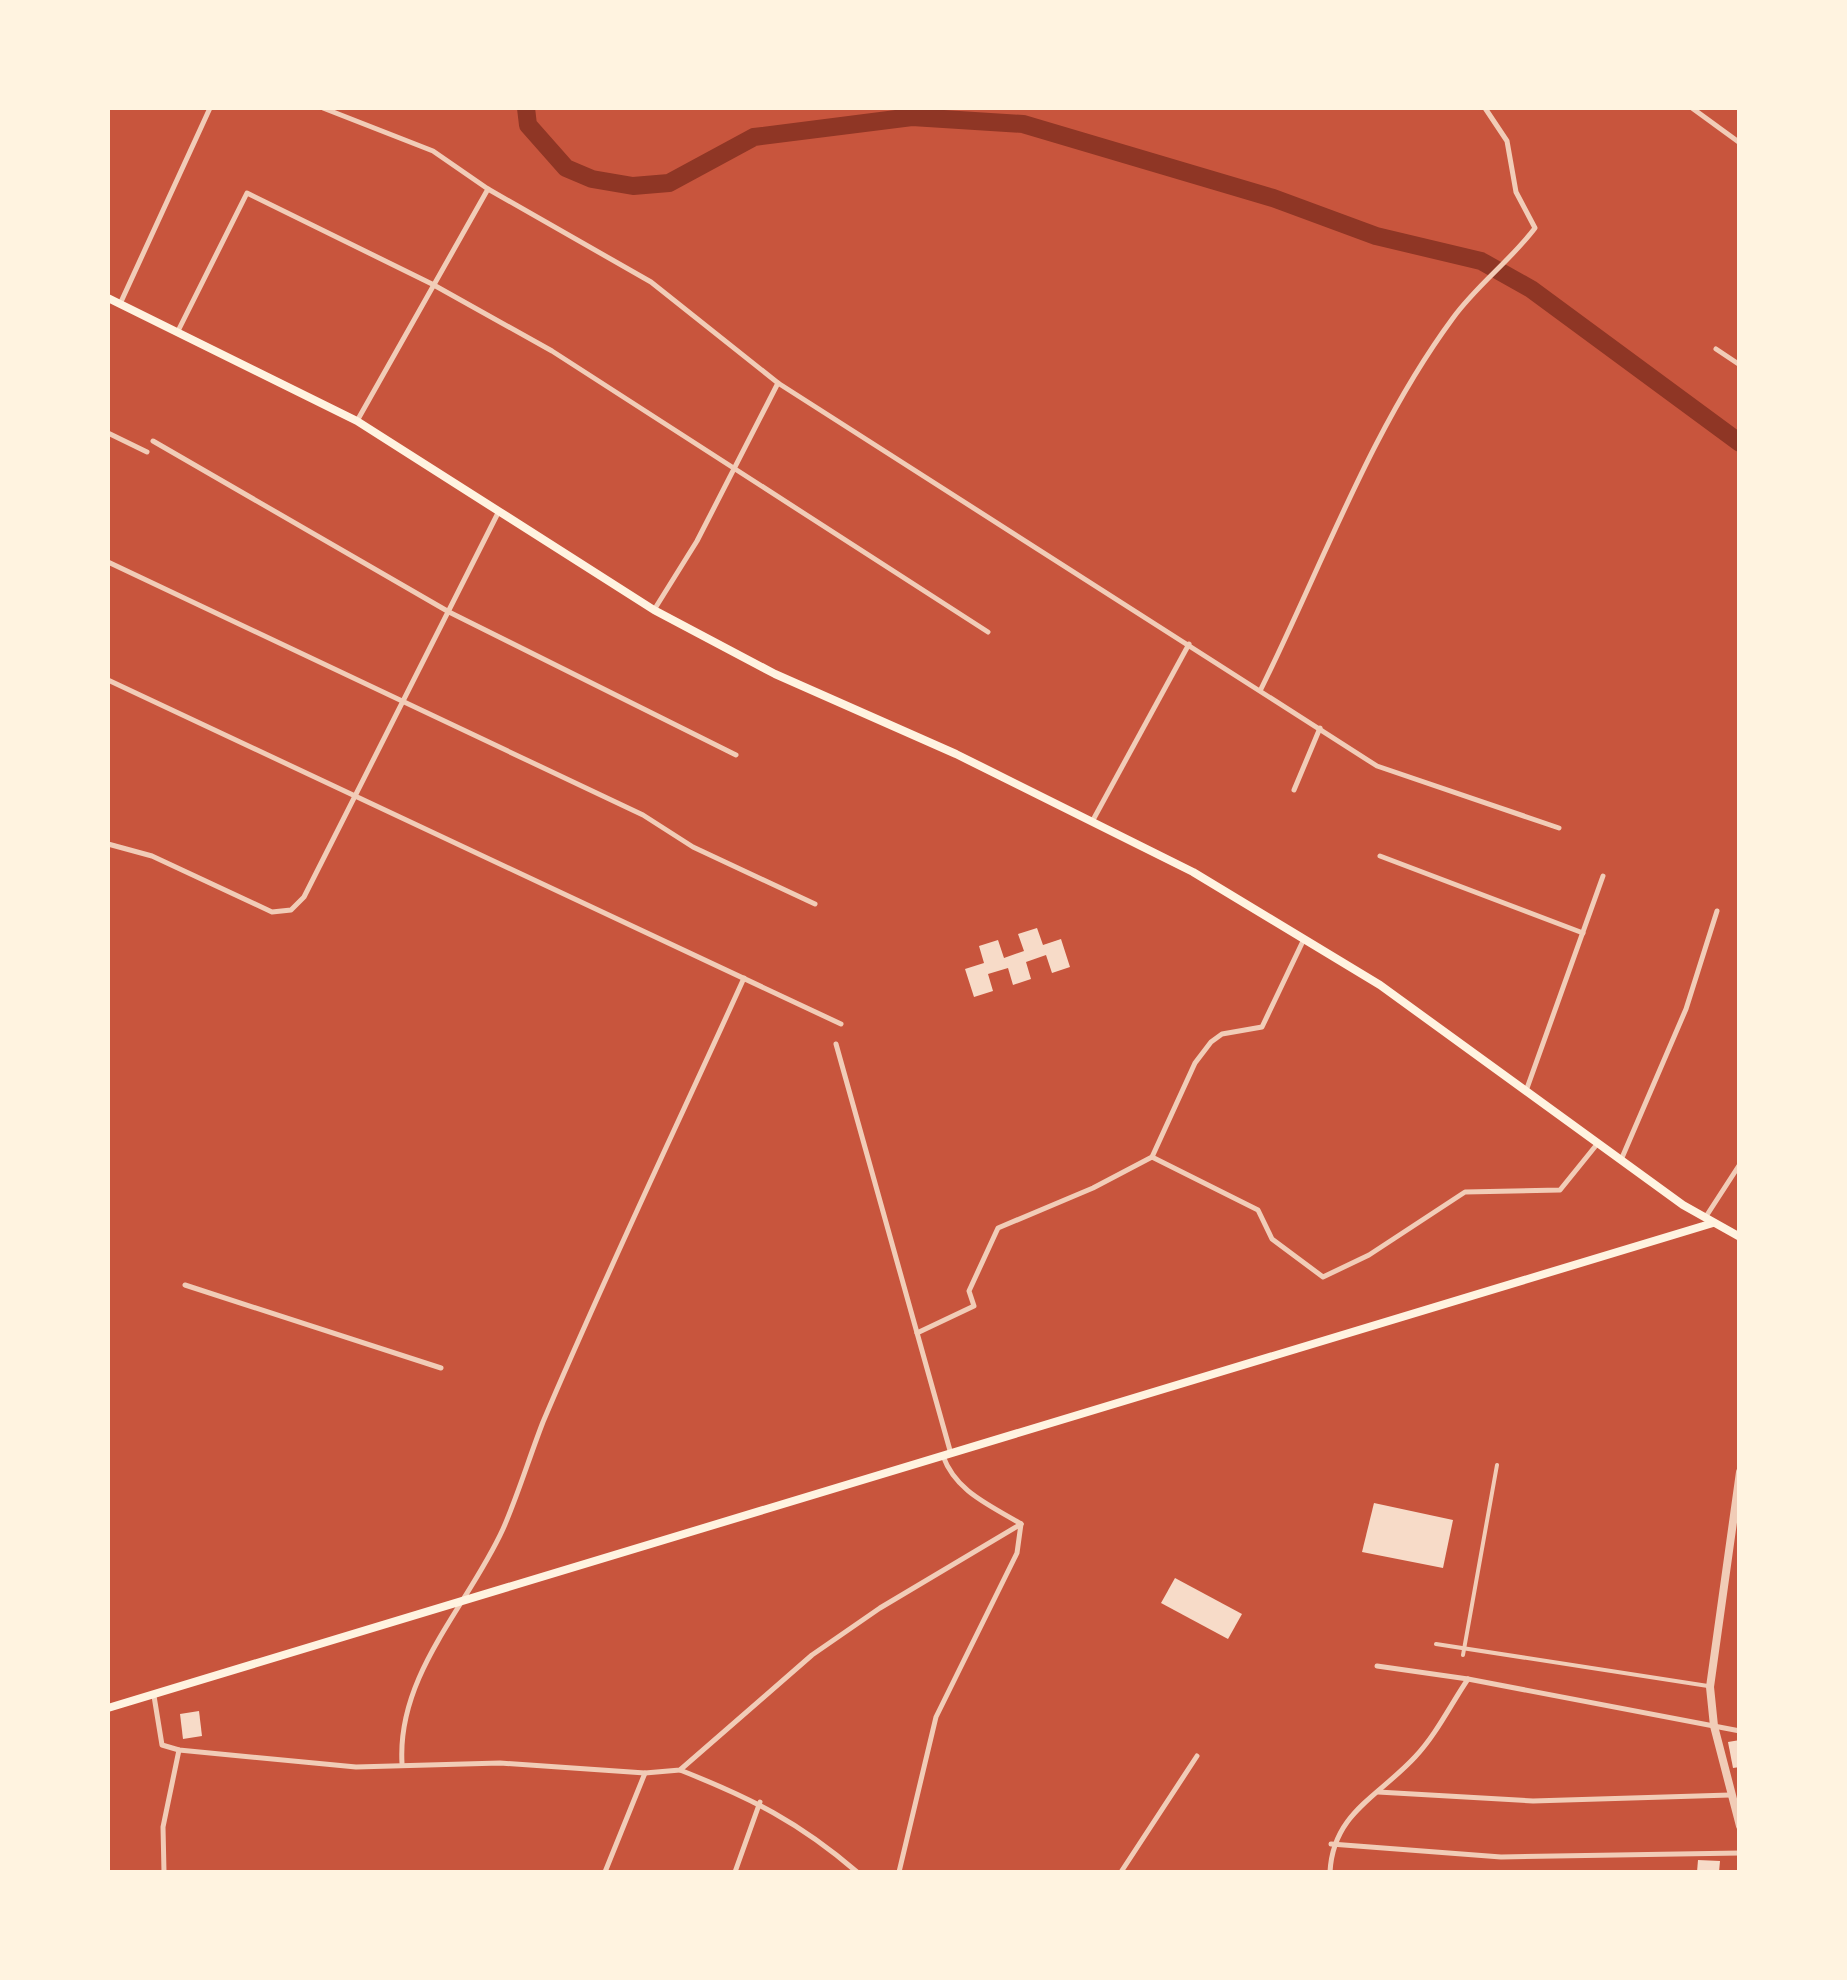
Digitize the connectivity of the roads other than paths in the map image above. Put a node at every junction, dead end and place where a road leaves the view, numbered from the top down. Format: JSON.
{"nodes":[{"id":1,"x":210,"y":108,"type":"edge"},
{"id":2,"x":323,"y":108,"type":"edge"},
{"id":3,"x":1485,"y":108,"type":"edge"},
{"id":4,"x":1692,"y":108,"type":"edge"},
{"id":5,"x":1740,"y":143,"type":"edge"},
{"id":6,"x":488,"y":189,"type":"junction"},
{"id":7,"x":432,"y":284,"type":"junction"},
{"id":8,"x":108,"y":298,"type":"edge"},
{"id":9,"x":120,"y":304,"type":"junction"},
{"id":10,"x":177,"y":331,"type":"junction"},
{"id":11,"x":1716,"y":349,"type":"dead end"},
{"id":12,"x":1740,"y":365,"type":"edge"},
{"id":13,"x":778,"y":384,"type":"junction"},
{"id":14,"x":357,"y":422,"type":"junction"},
{"id":15,"x":108,"y":433,"type":"edge"},
{"id":16,"x":153,"y":441,"type":"dead end"},
{"id":17,"x":148,"y":452,"type":"dead end"},
{"id":18,"x":733,"y":469,"type":"junction"},
{"id":19,"x":499,"y":512,"type":"junction"},
{"id":20,"x":108,"y":562,"type":"edge"},
{"id":21,"x":654,"y":610,"type":"junction"},
{"id":22,"x":449,"y":612,"type":"junction"},
{"id":23,"x":988,"y":632,"type":"dead end"},
{"id":24,"x":1189,"y":644,"type":"junction"},
{"id":25,"x":108,"y":680,"type":"edge"},
{"id":26,"x":1261,"y":690,"type":"junction"},
{"id":27,"x":402,"y":700,"type":"junction"},
{"id":28,"x":1320,"y":728,"type":"junction"},
{"id":29,"x":736,"y":755,"type":"dead end"},
{"id":30,"x":1294,"y":790,"type":"dead end"},
{"id":31,"x":352,"y":797,"type":"junction"},
{"id":32,"x":1094,"y":820,"type":"junction"},
{"id":33,"x":1559,"y":828,"type":"dead end"},
{"id":34,"x":108,"y":844,"type":"edge"},
{"id":35,"x":1380,"y":856,"type":"dead end"},
{"id":36,"x":1603,"y":876,"type":"dead end"},
{"id":37,"x":816,"y":904,"type":"dead end"},
{"id":38,"x":1717,"y":911,"type":"dead end"},
{"id":39,"x":1583,"y":933,"type":"junction"},
{"id":40,"x":1304,"y":939,"type":"junction"},
{"id":41,"x":744,"y":978,"type":"junction"},
{"id":42,"x":841,"y":1024,"type":"dead end"},
{"id":43,"x":836,"y":1044,"type":"dead end"},
{"id":44,"x":1526,"y":1091,"type":"junction"},
{"id":45,"x":1598,"y":1143,"type":"junction"},
{"id":46,"x":1152,"y":1156,"type":"junction"},
{"id":47,"x":1621,"y":1160,"type":"junction"},
{"id":48,"x":1740,"y":1164,"type":"edge"},
{"id":49,"x":1709,"y":1220,"type":"junction"},
{"id":50,"x":1740,"y":1237,"type":"edge"},
{"id":51,"x":185,"y":1284,"type":"dead end"},
{"id":52,"x":917,"y":1333,"type":"junction"},
{"id":53,"x":440,"y":1368,"type":"dead end"},
{"id":54,"x":947,"y":1455,"type":"junction"},
{"id":55,"x":1498,"y":1465,"type":"dead end"},
{"id":56,"x":1740,"y":1472,"type":"edge"},
{"id":57,"x":1022,"y":1524,"type":"junction"},
{"id":58,"x":464,"y":1601,"type":"junction"},
{"id":59,"x":1436,"y":1644,"type":"dead end"},
{"id":60,"x":1463,"y":1652,"type":"junction"},
{"id":61,"x":1377,"y":1666,"type":"dead end"},
{"id":62,"x":1468,"y":1678,"type":"junction"},
{"id":63,"x":1710,"y":1687,"type":"junction"},
{"id":64,"x":154,"y":1696,"type":"junction"},
{"id":65,"x":108,"y":1708,"type":"edge"},
{"id":66,"x":1714,"y":1726,"type":"junction"},
{"id":67,"x":1740,"y":1730,"type":"edge"},
{"id":68,"x":179,"y":1750,"type":"junction"},
{"id":69,"x":1197,"y":1756,"type":"dead end"},
{"id":70,"x":402,"y":1763,"type":"junction"},
{"id":71,"x":680,"y":1770,"type":"junction"},
{"id":72,"x":645,"y":1773,"type":"junction"},
{"id":73,"x":1378,"y":1792,"type":"junction"},
{"id":74,"x":1734,"y":1795,"type":"junction"},
{"id":75,"x":760,"y":1802,"type":"junction"},
{"id":76,"x":1740,"y":1826,"type":"edge"},
{"id":77,"x":1331,"y":1844,"type":"junction"},
{"id":78,"x":1740,"y":1853,"type":"edge"},
{"id":79,"x":164,"y":1872,"type":"edge"},
{"id":80,"x":605,"y":1872,"type":"edge"},
{"id":81,"x":735,"y":1872,"type":"edge"},
{"id":82,"x":856,"y":1872,"type":"edge"},
{"id":83,"x":898,"y":1872,"type":"edge"},
{"id":84,"x":1121,"y":1872,"type":"edge"},
{"id":85,"x":1330,"y":1872,"type":"edge"}],
"edges":[{"from":1,"to":9,"type":"street"},
{"from":2,"to":6,"type":"street"},
{"from":3,"to":26,"type":"street"},
{"from":4,"to":5,"type":"street"},
{"from":6,"to":7,"type":"street"},
{"from":6,"to":13,"type":"street"},
{"from":7,"to":10,"type":"street"},
{"from":7,"to":14,"type":"street"},
{"from":7,"to":18,"type":"street"},
{"from":8,"to":9,"type":"main road"},
{"from":9,"to":10,"type":"main road"},
{"from":10,"to":14,"type":"main road"},
{"from":11,"to":12,"type":"street"},
{"from":13,"to":18,"type":"street"},
{"from":13,"to":24,"type":"street"},
{"from":14,"to":19,"type":"main road"},
{"from":15,"to":17,"type":"street"},
{"from":16,"to":22,"type":"street"},
{"from":18,"to":21,"type":"street"},
{"from":18,"to":23,"type":"street"},
{"from":19,"to":21,"type":"main road"},
{"from":19,"to":22,"type":"street"},
{"from":20,"to":27,"type":"street"},
{"from":21,"to":32,"type":"main road"},
{"from":22,"to":27,"type":"street"},
{"from":22,"to":29,"type":"street"},
{"from":24,"to":26,"type":"street"},
{"from":24,"to":32,"type":"street"},
{"from":25,"to":31,"type":"street"},
{"from":26,"to":28,"type":"street"},
{"from":27,"to":31,"type":"street"},
{"from":27,"to":37,"type":"street"},
{"from":28,"to":30,"type":"street"},
{"from":28,"to":33,"type":"street"},
{"from":31,"to":34,"type":"street"},
{"from":31,"to":41,"type":"street"},
{"from":32,"to":40,"type":"main road"},
{"from":35,"to":39,"type":"street"},
{"from":36,"to":39,"type":"street"},
{"from":38,"to":47,"type":"street"},
{"from":39,"to":44,"type":"street"},
{"from":40,"to":44,"type":"main road"},
{"from":40,"to":46,"type":"street"},
{"from":41,"to":42,"type":"street"},
{"from":41,"to":58,"type":"street"},
{"from":43,"to":52,"type":"street"},
{"from":44,"to":45,"type":"main road"},
{"from":45,"to":46,"type":"street"},
{"from":45,"to":47,"type":"main road"},
{"from":46,"to":52,"type":"street"},
{"from":47,"to":49,"type":"main road"},
{"from":48,"to":49,"type":"street"},
{"from":49,"to":50,"type":"main road"},
{"from":49,"to":54,"type":"main road"},
{"from":51,"to":53,"type":"street"},
{"from":52,"to":54,"type":"street"},
{"from":54,"to":57,"type":"street"},
{"from":54,"to":58,"type":"main road"},
{"from":55,"to":60,"type":"street"},
{"from":56,"to":63,"type":"street"},
{"from":57,"to":71,"type":"street"},
{"from":57,"to":83,"type":"street"},
{"from":58,"to":64,"type":"main road"},
{"from":58,"to":70,"type":"street"},
{"from":59,"to":60,"type":"street"},
{"from":60,"to":63,"type":"street"},
{"from":61,"to":62,"type":"street"},
{"from":62,"to":66,"type":"street"},
{"from":62,"to":73,"type":"street"},
{"from":63,"to":66,"type":"street"},
{"from":64,"to":65,"type":"main road"},
{"from":64,"to":68,"type":"street"},
{"from":66,"to":67,"type":"street"},
{"from":66,"to":74,"type":"street"},
{"from":68,"to":70,"type":"street"},
{"from":68,"to":79,"type":"street"},
{"from":69,"to":84,"type":"street"},
{"from":70,"to":72,"type":"street"},
{"from":71,"to":72,"type":"street"},
{"from":71,"to":75,"type":"street"},
{"from":72,"to":80,"type":"street"},
{"from":73,"to":74,"type":"street"},
{"from":73,"to":77,"type":"street"},
{"from":74,"to":76,"type":"street"},
{"from":75,"to":81,"type":"street"},
{"from":75,"to":82,"type":"street"},
{"from":77,"to":78,"type":"street"},
{"from":77,"to":85,"type":"street"}]}
